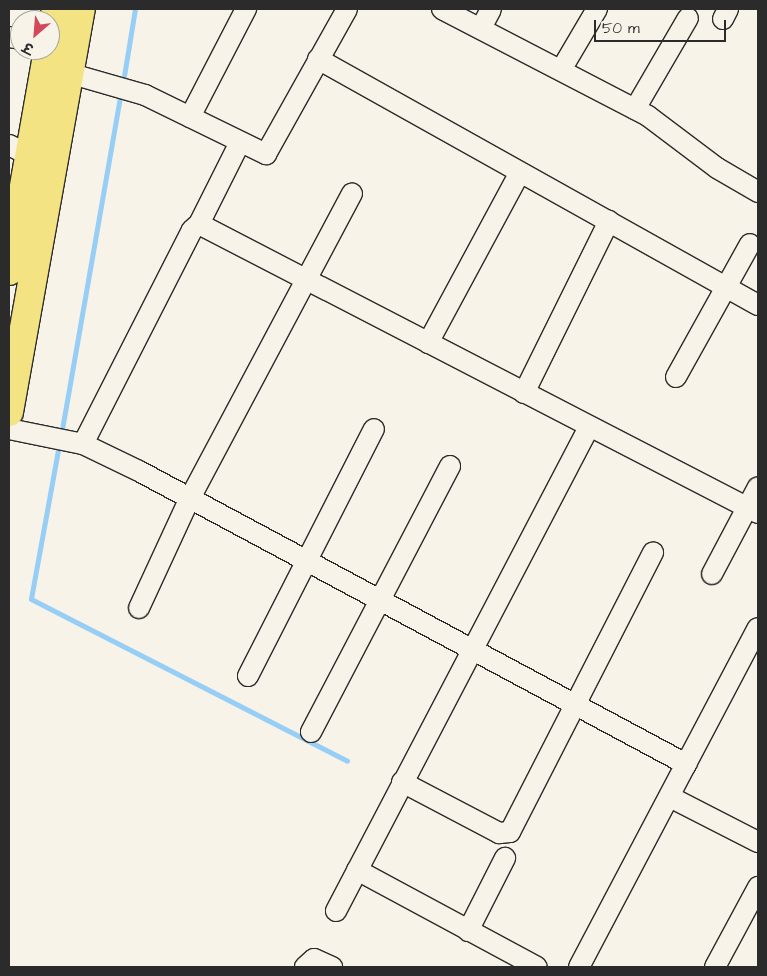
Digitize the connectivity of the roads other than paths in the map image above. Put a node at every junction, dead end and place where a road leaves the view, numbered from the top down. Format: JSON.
{"nodes":[{"id":1,"x":81,"y":9,"type":"edge"},
{"id":2,"x":246,"y":9,"type":"edge"},
{"id":3,"x":346,"y":9,"type":"edge"},
{"id":4,"x":442,"y":9,"type":"edge"},
{"id":5,"x":491,"y":9,"type":"edge"},
{"id":6,"x":597,"y":9,"type":"edge"},
{"id":7,"x":688,"y":18,"type":"dead end"},
{"id":8,"x":480,"y":28,"type":"junction"},
{"id":9,"x":318,"y":59,"type":"junction"},
{"id":10,"x":55,"y":63,"type":"edge"},
{"id":11,"x":561,"y":70,"type":"junction"},
{"id":12,"x":635,"y":109,"type":"junction"},
{"id":13,"x":190,"y":117,"type":"junction"},
{"id":14,"x":239,"y":144,"type":"junction"},
{"id":15,"x":19,"y":150,"type":"edge"},
{"id":16,"x":519,"y":174,"type":"junction"},
{"id":17,"x":758,"y":192,"type":"edge"},
{"id":18,"x":352,"y":194,"type":"dead end"},
{"id":19,"x":609,"y":221,"type":"junction"},
{"id":20,"x":199,"y":224,"type":"junction"},
{"id":21,"x":750,"y":244,"type":"dead end"},
{"id":22,"x":9,"y":271,"type":"edge"},
{"id":23,"x":306,"y":281,"type":"junction"},
{"id":24,"x":726,"y":288,"type":"junction"},
{"id":25,"x":758,"y":305,"type":"edge"},
{"id":26,"x":428,"y":344,"type":"junction"},
{"id":27,"x":676,"y":377,"type":"dead end"},
{"id":28,"x":524,"y":393,"type":"junction"},
{"id":29,"x":9,"y":412,"type":"edge"},
{"id":30,"x":589,"y":427,"type":"junction"},
{"id":31,"x":9,"y":429,"type":"edge"},
{"id":32,"x":374,"y":429,"type":"dead end"},
{"id":33,"x":82,"y":444,"type":"junction"},
{"id":34,"x":450,"y":466,"type":"dead end"},
{"id":35,"x":758,"y":488,"type":"edge"},
{"id":36,"x":189,"y":500,"type":"junction"},
{"id":37,"x":753,"y":511,"type":"edge"},
{"id":38,"x":653,"y":553,"type":"dead end"},
{"id":39,"x":305,"y":562,"type":"junction"},
{"id":40,"x":712,"y":574,"type":"dead end"},
{"id":41,"x":380,"y":603,"type":"junction"},
{"id":42,"x":139,"y":608,"type":"dead end"},
{"id":43,"x":758,"y":628,"type":"edge"},
{"id":44,"x":473,"y":652,"type":"junction"},
{"id":45,"x":248,"y":676,"type":"dead end"},
{"id":46,"x":574,"y":706,"type":"junction"},
{"id":47,"x":311,"y":732,"type":"dead end"},
{"id":48,"x":686,"y":764,"type":"junction"},
{"id":49,"x":402,"y":782,"type":"junction"},
{"id":50,"x":670,"y":797,"type":"junction"},
{"id":51,"x":758,"y":842,"type":"edge"},
{"id":52,"x":505,"y":858,"type":"dead end"},
{"id":53,"x":357,"y":870,"type":"junction"},
{"id":54,"x":758,"y":887,"type":"edge"},
{"id":55,"x":336,"y":911,"type":"dead end"},
{"id":56,"x":752,"y":913,"type":"edge"},
{"id":57,"x":468,"y":931,"type":"junction"},
{"id":58,"x":305,"y":967,"type":"edge"},
{"id":59,"x":332,"y":967,"type":"edge"},
{"id":60,"x":537,"y":967,"type":"edge"},
{"id":61,"x":579,"y":967,"type":"edge"},
{"id":62,"x":715,"y":967,"type":"edge"}],
"edges":[{"from":1,"to":10,"type":"highway"},
{"from":2,"to":13,"type":"street"},
{"from":3,"to":9,"type":"street"},
{"from":4,"to":8,"type":"street"},
{"from":5,"to":8,"type":"street"},
{"from":6,"to":11,"type":"street"},
{"from":7,"to":12,"type":"street"},
{"from":8,"to":11,"type":"street"},
{"from":9,"to":14,"type":"street"},
{"from":9,"to":16,"type":"street"},
{"from":10,"to":13,"type":"street"},
{"from":10,"to":15,"type":"highway"},
{"from":10,"to":29,"type":"highway"},
{"from":11,"to":12,"type":"street"},
{"from":12,"to":17,"type":"street"},
{"from":13,"to":14,"type":"street"},
{"from":14,"to":20,"type":"street"},
{"from":15,"to":22,"type":"highway"},
{"from":16,"to":19,"type":"street"},
{"from":16,"to":26,"type":"street"},
{"from":18,"to":23,"type":"street"},
{"from":19,"to":24,"type":"street"},
{"from":19,"to":28,"type":"street"},
{"from":20,"to":23,"type":"street"},
{"from":20,"to":33,"type":"street"},
{"from":21,"to":24,"type":"street"},
{"from":23,"to":26,"type":"street"},
{"from":23,"to":36,"type":"street"},
{"from":24,"to":25,"type":"street"},
{"from":24,"to":27,"type":"street"},
{"from":26,"to":28,"type":"street"},
{"from":28,"to":30,"type":"street"},
{"from":30,"to":37,"type":"street"},
{"from":30,"to":44,"type":"street"},
{"from":31,"to":33,"type":"street"},
{"from":32,"to":39,"type":"street"},
{"from":33,"to":36,"type":"street"},
{"from":34,"to":41,"type":"street"},
{"from":35,"to":37,"type":"street"},
{"from":36,"to":39,"type":"street"},
{"from":36,"to":42,"type":"street"},
{"from":37,"to":40,"type":"street"},
{"from":38,"to":46,"type":"street"},
{"from":39,"to":41,"type":"street"},
{"from":39,"to":45,"type":"street"},
{"from":41,"to":44,"type":"street"},
{"from":41,"to":47,"type":"street"},
{"from":43,"to":48,"type":"street"},
{"from":44,"to":46,"type":"street"},
{"from":44,"to":49,"type":"street"},
{"from":46,"to":48,"type":"street"},
{"from":46,"to":49,"type":"street"},
{"from":48,"to":50,"type":"street"},
{"from":49,"to":53,"type":"street"},
{"from":50,"to":51,"type":"street"},
{"from":50,"to":61,"type":"street"},
{"from":52,"to":57,"type":"street"},
{"from":53,"to":55,"type":"street"},
{"from":53,"to":57,"type":"street"},
{"from":54,"to":56,"type":"street"},
{"from":56,"to":62,"type":"street"},
{"from":57,"to":60,"type":"street"},
{"from":58,"to":59,"type":"street"}]}
